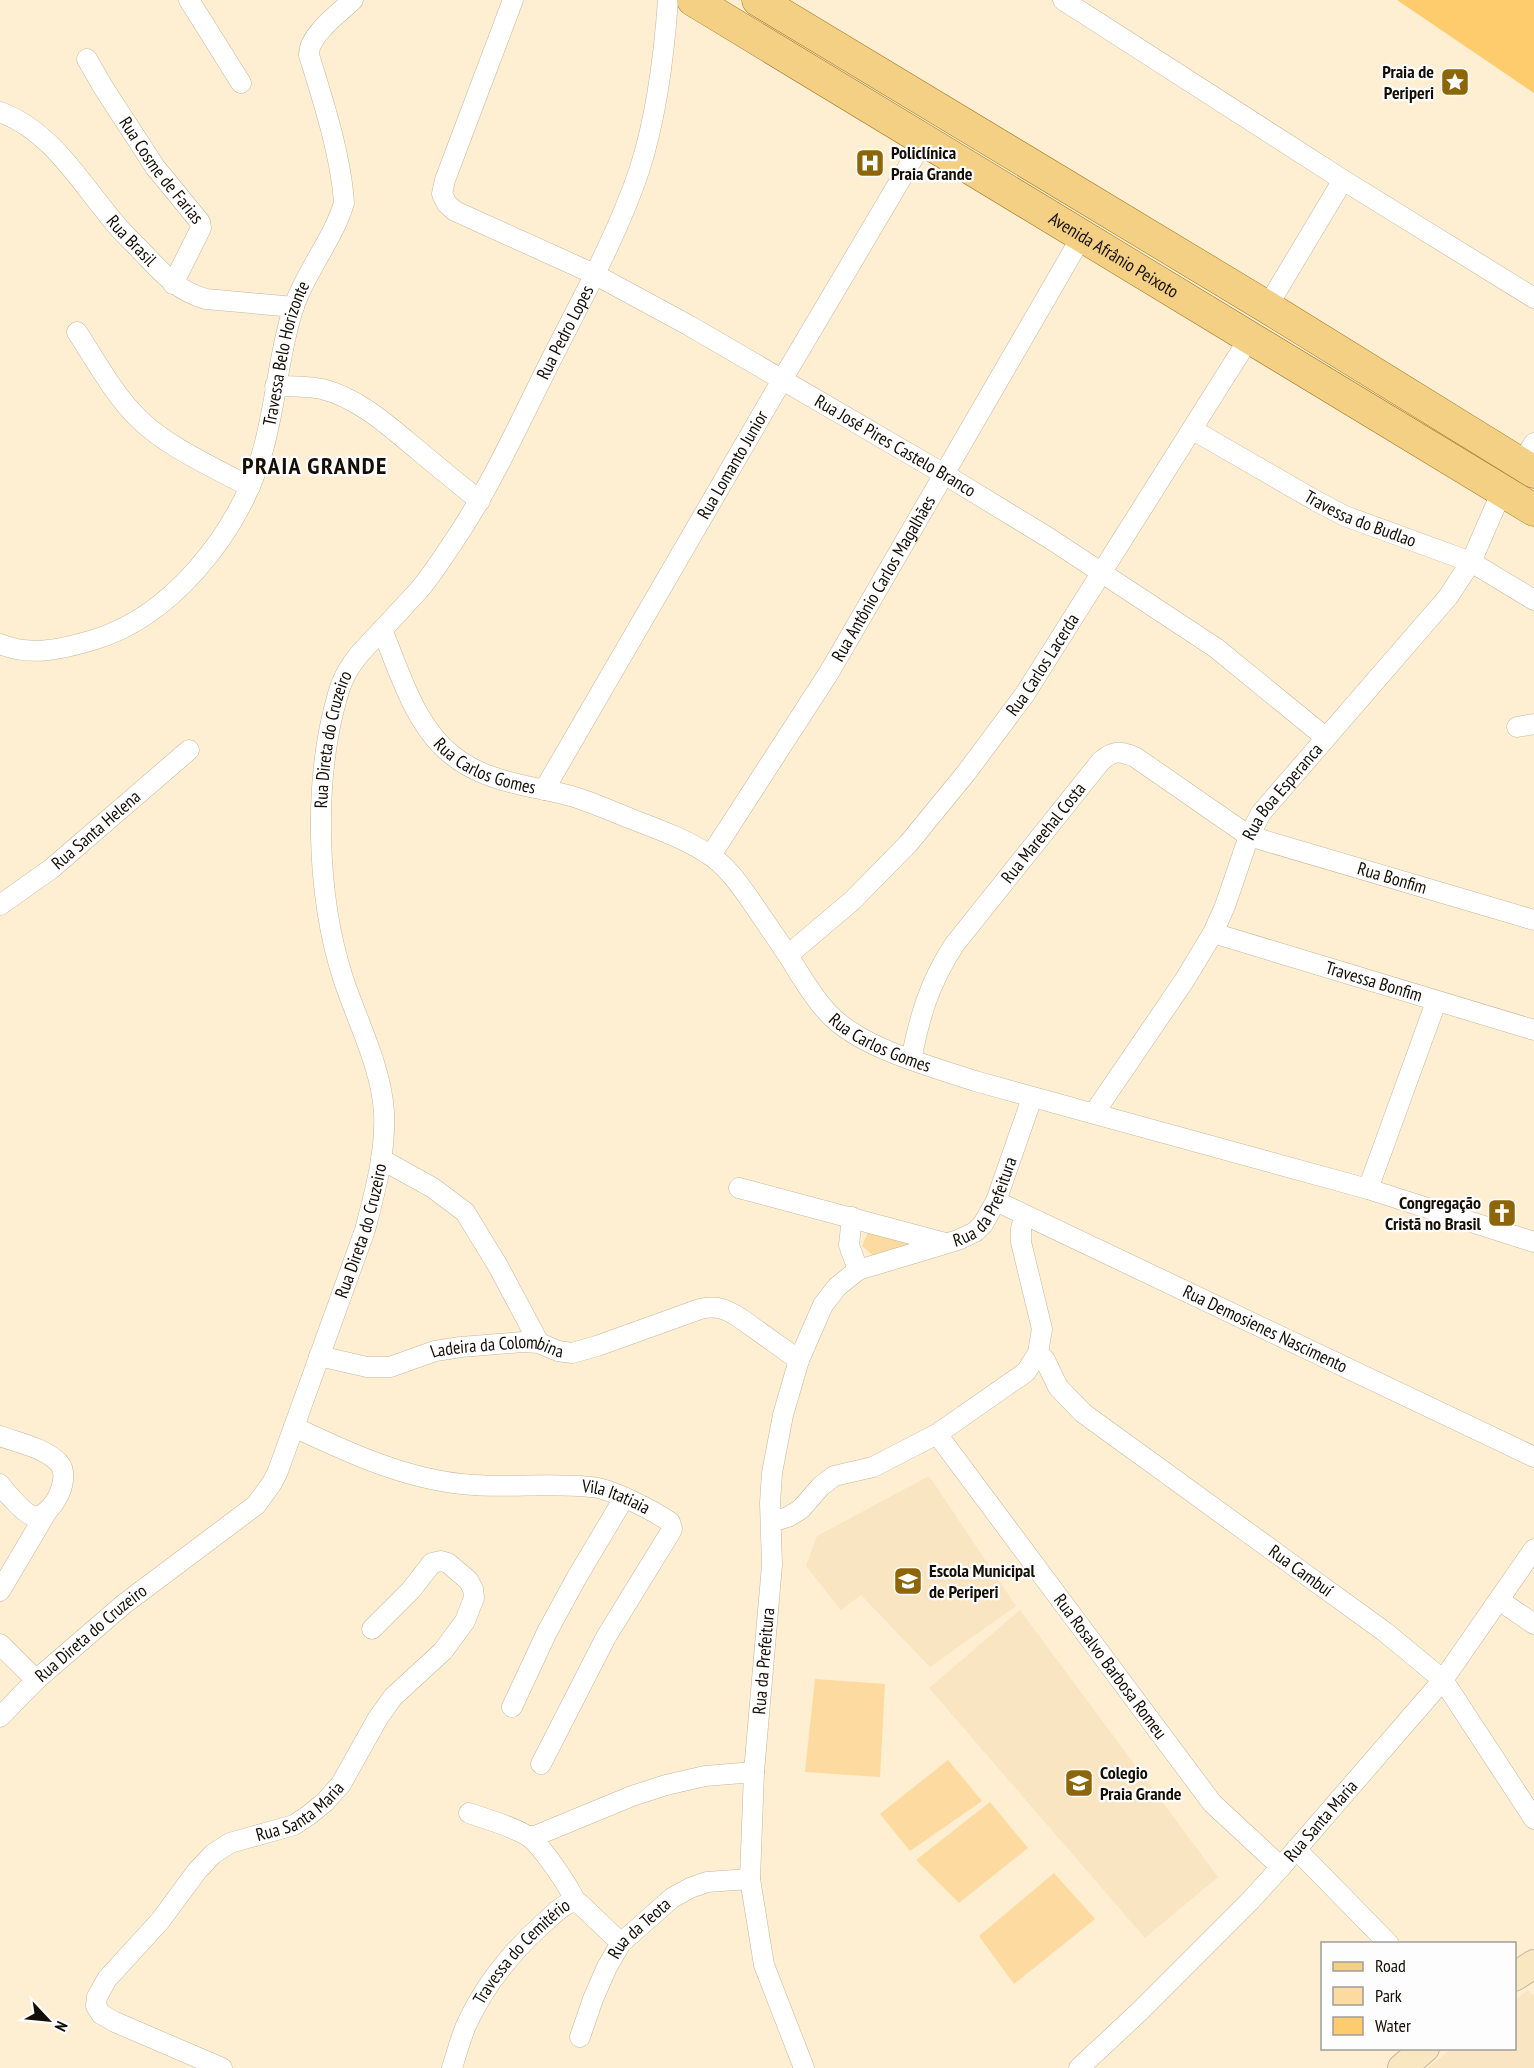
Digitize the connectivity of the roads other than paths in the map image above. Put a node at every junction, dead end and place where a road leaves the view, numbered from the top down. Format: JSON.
{"nodes":[{"id":1,"x":189,"y":0,"type":"edge"},
{"id":2,"x":353,"y":0,"type":"edge"},
{"id":3,"x":513,"y":0,"type":"edge"},
{"id":4,"x":668,"y":0,"type":"edge"},
{"id":5,"x":693,"y":0,"type":"edge"},
{"id":6,"x":758,"y":0,"type":"edge"},
{"id":7,"x":1063,"y":0,"type":"edge"},
{"id":8,"x":87,"y":59,"type":"dead end"},
{"id":9,"x":241,"y":83,"type":"dead end"},
{"id":10,"x":0,"y":111,"type":"edge"},
{"id":11,"x":924,"y":140,"type":"junction"},
{"id":12,"x":1342,"y":180,"type":"junction"},
{"id":13,"x":1082,"y":236,"type":"junction"},
{"id":14,"x":594,"y":274,"type":"junction"},
{"id":15,"x":173,"y":284,"type":"junction"},
{"id":16,"x":1534,"y":298,"type":"edge"},
{"id":17,"x":294,"y":307,"type":"junction"},
{"id":18,"x":1267,"y":307,"type":"junction"},
{"id":19,"x":77,"y":332,"type":"dead end"},
{"id":20,"x":1250,"y":337,"type":"junction"},
{"id":21,"x":782,"y":380,"type":"junction"},
{"id":22,"x":275,"y":386,"type":"junction"},
{"id":23,"x":1193,"y":429,"type":"junction"},
{"id":24,"x":1530,"y":460,"type":"edge"},
{"id":25,"x":944,"y":474,"type":"junction"},
{"id":26,"x":250,"y":487,"type":"junction"},
{"id":27,"x":1502,"y":491,"type":"junction"},
{"id":28,"x":480,"y":501,"type":"junction"},
{"id":29,"x":1534,"y":510,"type":"edge"},
{"id":30,"x":1471,"y":562,"type":"junction"},
{"id":31,"x":1103,"y":573,"type":"junction"},
{"id":32,"x":1534,"y":600,"type":"edge"},
{"id":33,"x":382,"y":630,"type":"junction"},
{"id":34,"x":0,"y":644,"type":"edge"},
{"id":35,"x":1325,"y":737,"type":"junction"},
{"id":36,"x":189,"y":750,"type":"dead end"},
{"id":37,"x":544,"y":790,"type":"junction"},
{"id":38,"x":1250,"y":836,"type":"junction"},
{"id":39,"x":711,"y":855,"type":"junction"},
{"id":40,"x":0,"y":905,"type":"edge"},
{"id":41,"x":1534,"y":920,"type":"edge"},
{"id":42,"x":1213,"y":933,"type":"junction"},
{"id":43,"x":788,"y":955,"type":"junction"},
{"id":44,"x":1436,"y":1002,"type":"junction"},
{"id":45,"x":1534,"y":1030,"type":"edge"},
{"id":46,"x":911,"y":1060,"type":"junction"},
{"id":47,"x":1032,"y":1098,"type":"junction"},
{"id":48,"x":1094,"y":1113,"type":"junction"},
{"id":49,"x":381,"y":1159,"type":"junction"},
{"id":50,"x":739,"y":1188,"type":"dead end"},
{"id":51,"x":1368,"y":1189,"type":"junction"},
{"id":52,"x":996,"y":1201,"type":"junction"},
{"id":53,"x":1024,"y":1216,"type":"junction"},
{"id":54,"x":852,"y":1217,"type":"junction"},
{"id":55,"x":1534,"y":1242,"type":"edge"},
{"id":56,"x":945,"y":1243,"type":"junction"},
{"id":57,"x":858,"y":1270,"type":"junction"},
{"id":58,"x":539,"y":1342,"type":"junction"},
{"id":59,"x":1038,"y":1353,"type":"junction"},
{"id":60,"x":319,"y":1356,"type":"junction"},
{"id":61,"x":799,"y":1360,"type":"junction"},
{"id":62,"x":294,"y":1427,"type":"junction"},
{"id":63,"x":937,"y":1434,"type":"junction"},
{"id":64,"x":0,"y":1436,"type":"edge"},
{"id":65,"x":1534,"y":1457,"type":"edge"},
{"id":66,"x":0,"y":1484,"type":"edge"},
{"id":67,"x":624,"y":1498,"type":"junction"},
{"id":68,"x":48,"y":1510,"type":"junction"},
{"id":69,"x":771,"y":1522,"type":"junction"},
{"id":70,"x":1534,"y":1550,"type":"edge"},
{"id":71,"x":0,"y":1591,"type":"edge"},
{"id":72,"x":1499,"y":1600,"type":"junction"},
{"id":73,"x":1534,"y":1624,"type":"edge"},
{"id":74,"x":372,"y":1629,"type":"dead end"},
{"id":75,"x":0,"y":1644,"type":"edge"},
{"id":76,"x":36,"y":1680,"type":"junction"},
{"id":77,"x":1443,"y":1680,"type":"junction"},
{"id":78,"x":512,"y":1707,"type":"dead end"},
{"id":79,"x":0,"y":1717,"type":"edge"},
{"id":80,"x":541,"y":1764,"type":"dead end"},
{"id":81,"x":754,"y":1772,"type":"junction"},
{"id":82,"x":470,"y":1813,"type":"dead end"},
{"id":83,"x":1534,"y":1819,"type":"edge"},
{"id":84,"x":528,"y":1836,"type":"junction"},
{"id":85,"x":1296,"y":1849,"type":"junction"},
{"id":86,"x":1281,"y":1867,"type":"junction"},
{"id":87,"x":750,"y":1879,"type":"junction"},
{"id":88,"x":576,"y":1902,"type":"junction"},
{"id":89,"x":1387,"y":1942,"type":"edge"},
{"id":90,"x":621,"y":1943,"type":"junction"},
{"id":91,"x":580,"y":2037,"type":"dead end"},
{"id":92,"x":1424,"y":2050,"type":"edge"},
{"id":93,"x":222,"y":2068,"type":"edge"},
{"id":94,"x":452,"y":2068,"type":"edge"},
{"id":95,"x":804,"y":2068,"type":"edge"},
{"id":96,"x":1079,"y":2068,"type":"edge"},
{"id":97,"x":1402,"y":2068,"type":"edge"}],
"edges":[{"from":1,"to":9,"type":"street"},
{"from":2,"to":17,"type":"street","name":"Travessa Belo Horizonte"},
{"from":3,"to":14,"type":"street","name":"Rua José Pires Castelo Branco"},
{"from":4,"to":14,"type":"street","name":"Rua Pedro Lopes"},
{"from":5,"to":11,"type":"main road","name":"Avenida Afrânio Peixoto"},
{"from":6,"to":18,"type":"main road","name":"Avenida Afrânio Peixoto"},
{"from":7,"to":12,"type":"street"},
{"from":8,"to":15,"type":"street","name":"Rua Cosme de Farias"},
{"from":10,"to":15,"type":"street","name":"Rua Brasil"},
{"from":11,"to":13,"type":"main road","name":"Avenida Afrânio Peixoto"},
{"from":11,"to":21,"type":"street","name":"Rua Lomanto Junior"},
{"from":12,"to":16,"type":"street"},
{"from":12,"to":18,"type":"street"},
{"from":13,"to":20,"type":"main road","name":"Avenida Afrânio Peixoto"},
{"from":13,"to":25,"type":"street","name":"Rua Antônio Carlos Magalhães"},
{"from":14,"to":21,"type":"street","name":"Rua José Pires Castelo Branco"},
{"from":14,"to":28,"type":"street","name":"Rua Pedro Lopes"},
{"from":15,"to":17,"type":"street","name":"Rua Brasil"},
{"from":17,"to":22,"type":"street","name":"Travessa Belo Horizonte"},
{"from":18,"to":24,"type":"main road","name":"Avenida Afrânio Peixoto"},
{"from":19,"to":26,"type":"street"},
{"from":20,"to":23,"type":"street","name":"Rua Carlos Lacerda"},
{"from":20,"to":27,"type":"main road","name":"Avenida Afrânio Peixoto"},
{"from":21,"to":25,"type":"street","name":"Rua José Pires Castelo Branco"},
{"from":21,"to":37,"type":"street","name":"Rua Lomanto Junior"},
{"from":22,"to":26,"type":"street","name":"Travessa Belo Horizonte"},
{"from":22,"to":28,"type":"street"},
{"from":23,"to":30,"type":"street","name":"Travessa do Budlao"},
{"from":23,"to":31,"type":"street","name":"Rua Carlos Lacerda"},
{"from":25,"to":31,"type":"street","name":"Rua José Pires Castelo Branco"},
{"from":25,"to":39,"type":"street","name":"Rua Antônio Carlos Magalhães"},
{"from":26,"to":34,"type":"street","name":"Travessa Belo Horizonte"},
{"from":27,"to":29,"type":"main road","name":"Avenida Afrânio Peixoto"},
{"from":27,"to":30,"type":"street","name":"Rua Boa Esperanca"},
{"from":28,"to":33,"type":"street","name":"Rua Pedro Lopes"},
{"from":30,"to":32,"type":"street","name":"Travessa do Budlao"},
{"from":30,"to":35,"type":"street","name":"Rua Boa Esperanca"},
{"from":31,"to":35,"type":"street","name":"Rua José Pires Castelo Branco"},
{"from":31,"to":43,"type":"street","name":"Rua Carlos Lacerda"},
{"from":33,"to":37,"type":"street","name":"Rua Carlos Gomes"},
{"from":33,"to":49,"type":"street","name":"Rua Direta do Cruzeiro"},
{"from":35,"to":38,"type":"street","name":"Rua Boa Esperanca"},
{"from":36,"to":40,"type":"street","name":"Rua Santa Helena"},
{"from":37,"to":39,"type":"street","name":"Rua Carlos Gomes"},
{"from":38,"to":41,"type":"street","name":"Rua Bonfim"},
{"from":38,"to":42,"type":"street","name":"Rua Boa Esperanca"},
{"from":38,"to":46,"type":"street","name":"Rua Mareehal Costa"},
{"from":39,"to":43,"type":"street","name":"Rua Carlos Gomes"},
{"from":42,"to":44,"type":"street","name":"Travessa Bonfim"},
{"from":42,"to":48,"type":"street","name":"Rua Boa Esperanca"},
{"from":43,"to":46,"type":"street","name":"Rua Carlos Gomes"},
{"from":44,"to":45,"type":"street","name":"Travessa Bonfim"},
{"from":44,"to":51,"type":"street"},
{"from":46,"to":47,"type":"street","name":"Rua Carlos Gomes"},
{"from":47,"to":48,"type":"street","name":"Rua Carlos Gomes"},
{"from":47,"to":52,"type":"street","name":"Rua da Prefeitura"},
{"from":48,"to":51,"type":"street","name":"Rua Carlos Gomes"},
{"from":49,"to":58,"type":"street"},
{"from":49,"to":60,"type":"street","name":"Rua Direta do Cruzeiro"},
{"from":50,"to":54,"type":"street"},
{"from":51,"to":55,"type":"street","name":"Rua Carlos Gomes"},
{"from":52,"to":53,"type":"street","name":"Rua Demosienes Nascimento"},
{"from":52,"to":56,"type":"street","name":"Rua da Prefeitura"},
{"from":53,"to":59,"type":"street"},
{"from":53,"to":65,"type":"street","name":"Rua Demosienes Nascimento"},
{"from":54,"to":56,"type":"street"},
{"from":54,"to":57,"type":"street"},
{"from":56,"to":57,"type":"street","name":"Rua da Prefeitura"},
{"from":57,"to":61,"type":"street","name":"Rua da Prefeitura"},
{"from":58,"to":60,"type":"street","name":"Ladeira da Colombina"},
{"from":58,"to":61,"type":"street","name":"Ladeira da Colombina"},
{"from":59,"to":63,"type":"street"},
{"from":59,"to":77,"type":"street","name":"Rua Cambuí"},
{"from":60,"to":62,"type":"street","name":"Rua Direta do Cruzeiro"},
{"from":61,"to":69,"type":"street","name":"Rua da Prefeitura"},
{"from":62,"to":67,"type":"street","name":"Vila Itatiaia"},
{"from":62,"to":76,"type":"street","name":"Rua Direta do Cruzeiro"},
{"from":63,"to":69,"type":"street"},
{"from":63,"to":86,"type":"street","name":"Rua Rosalvo Barbosa Romeu"},
{"from":64,"to":68,"type":"street"},
{"from":66,"to":68,"type":"street"},
{"from":67,"to":78,"type":"street"},
{"from":67,"to":80,"type":"street","name":"Vila Itatiaia"},
{"from":68,"to":71,"type":"street"},
{"from":69,"to":81,"type":"street","name":"Rua da Prefeitura"},
{"from":70,"to":72,"type":"street","name":"Rua Santa Maria"},
{"from":72,"to":73,"type":"street"},
{"from":72,"to":77,"type":"street","name":"Rua Santa Maria"},
{"from":74,"to":93,"type":"street","name":"Rua Santa Maria"},
{"from":75,"to":76,"type":"street"},
{"from":76,"to":79,"type":"street","name":"Rua Direta do Cruzeiro"},
{"from":77,"to":83,"type":"street","name":"Rua Cambuí"},
{"from":77,"to":85,"type":"street","name":"Rua Santa Maria"},
{"from":81,"to":84,"type":"street"},
{"from":81,"to":87,"type":"street","name":"Rua da Prefeitura"},
{"from":82,"to":84,"type":"street"},
{"from":84,"to":88,"type":"street"},
{"from":85,"to":86,"type":"street","name":"Rua Santa Maria"},
{"from":85,"to":89,"type":"street"},
{"from":86,"to":96,"type":"street","name":"Rua Santa Maria"},
{"from":87,"to":90,"type":"street","name":"Rua da Teota"},
{"from":87,"to":95,"type":"street","name":"Rua da Prefeitura"},
{"from":88,"to":90,"type":"street","name":"Travessa do Cemitério"},
{"from":88,"to":94,"type":"street","name":"Travessa do Cemitério"},
{"from":90,"to":91,"type":"street","name":"Rua da Teota"},
{"from":92,"to":97,"type":"main road"}]}
